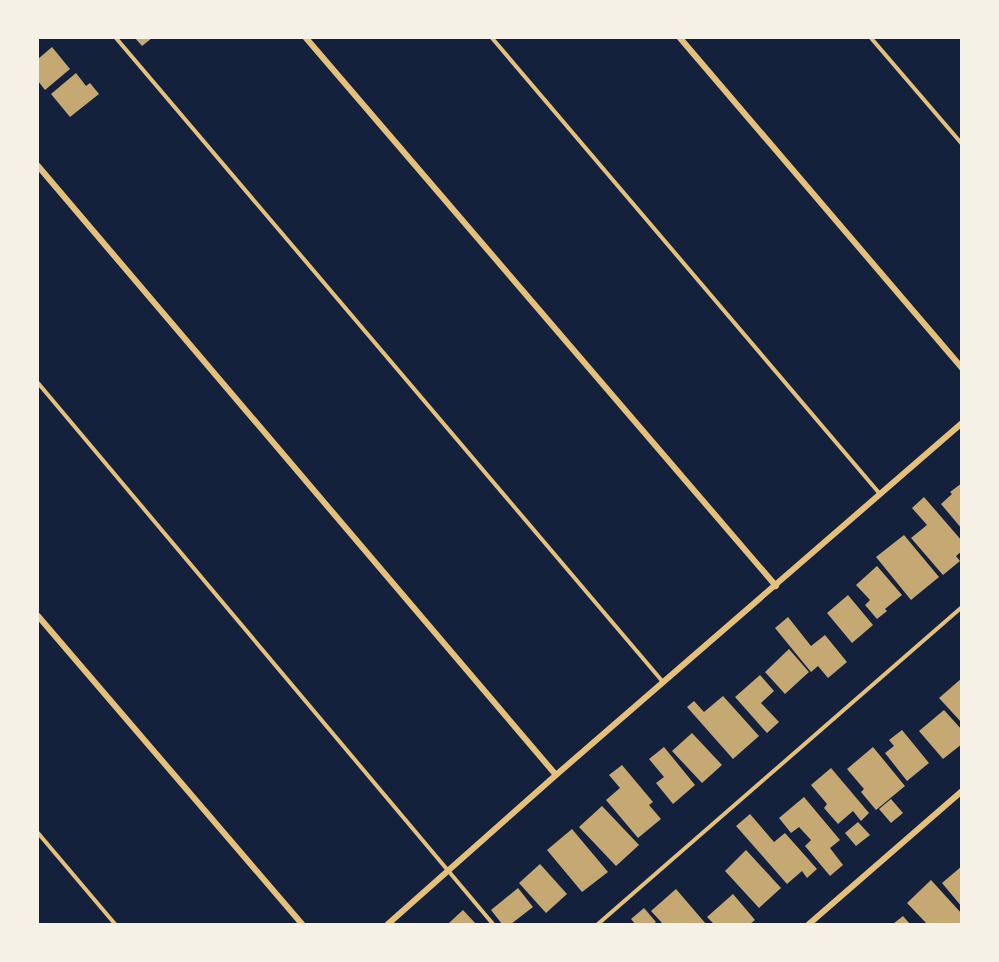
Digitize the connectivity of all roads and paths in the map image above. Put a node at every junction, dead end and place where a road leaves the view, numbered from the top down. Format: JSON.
{"nodes":[{"id":1,"x":116,"y":38,"type":"edge"},
{"id":2,"x":306,"y":38,"type":"edge"},
{"id":3,"x":492,"y":38,"type":"edge"},
{"id":4,"x":680,"y":38,"type":"edge"},
{"id":5,"x":871,"y":38,"type":"edge"},
{"id":6,"x":962,"y":144,"type":"edge"},
{"id":7,"x":38,"y":166,"type":"edge"},
{"id":8,"x":962,"y":368,"type":"edge"},
{"id":9,"x":38,"y":383,"type":"edge"},
{"id":10,"x":962,"y":423,"type":"edge"},
{"id":11,"x":880,"y":495,"type":"junction"},
{"id":12,"x":776,"y":586,"type":"junction"},
{"id":13,"x":962,"y":607,"type":"edge"},
{"id":14,"x":38,"y":616,"type":"edge"},
{"id":15,"x":663,"y":683,"type":"junction"},
{"id":16,"x":556,"y":775,"type":"junction"},
{"id":17,"x":962,"y":791,"type":"edge"},
{"id":18,"x":38,"y":833,"type":"edge"},
{"id":19,"x":446,"y":871,"type":"junction"},
{"id":20,"x":115,"y":924,"type":"edge"},
{"id":21,"x":302,"y":924,"type":"edge"},
{"id":22,"x":388,"y":924,"type":"edge"},
{"id":23,"x":493,"y":924,"type":"edge"},
{"id":24,"x":598,"y":924,"type":"edge"},
{"id":25,"x":809,"y":924,"type":"edge"}],
"edges":[{"from":1,"to":15,"type":"lane"},
{"from":2,"to":12,"type":"street"},
{"from":3,"to":11,"type":"lane"},
{"from":4,"to":8,"type":"street"},
{"from":5,"to":6,"type":"lane"},
{"from":7,"to":16,"type":"street"},
{"from":9,"to":19,"type":"lane"},
{"from":10,"to":11,"type":"street"},
{"from":11,"to":12,"type":"street"},
{"from":12,"to":15,"type":"street"},
{"from":13,"to":24,"type":"lane"},
{"from":14,"to":21,"type":"street"},
{"from":15,"to":16,"type":"street"},
{"from":16,"to":19,"type":"street"},
{"from":17,"to":25,"type":"street"},
{"from":18,"to":20,"type":"lane"},
{"from":19,"to":22,"type":"street"},
{"from":19,"to":23,"type":"lane"}]}
